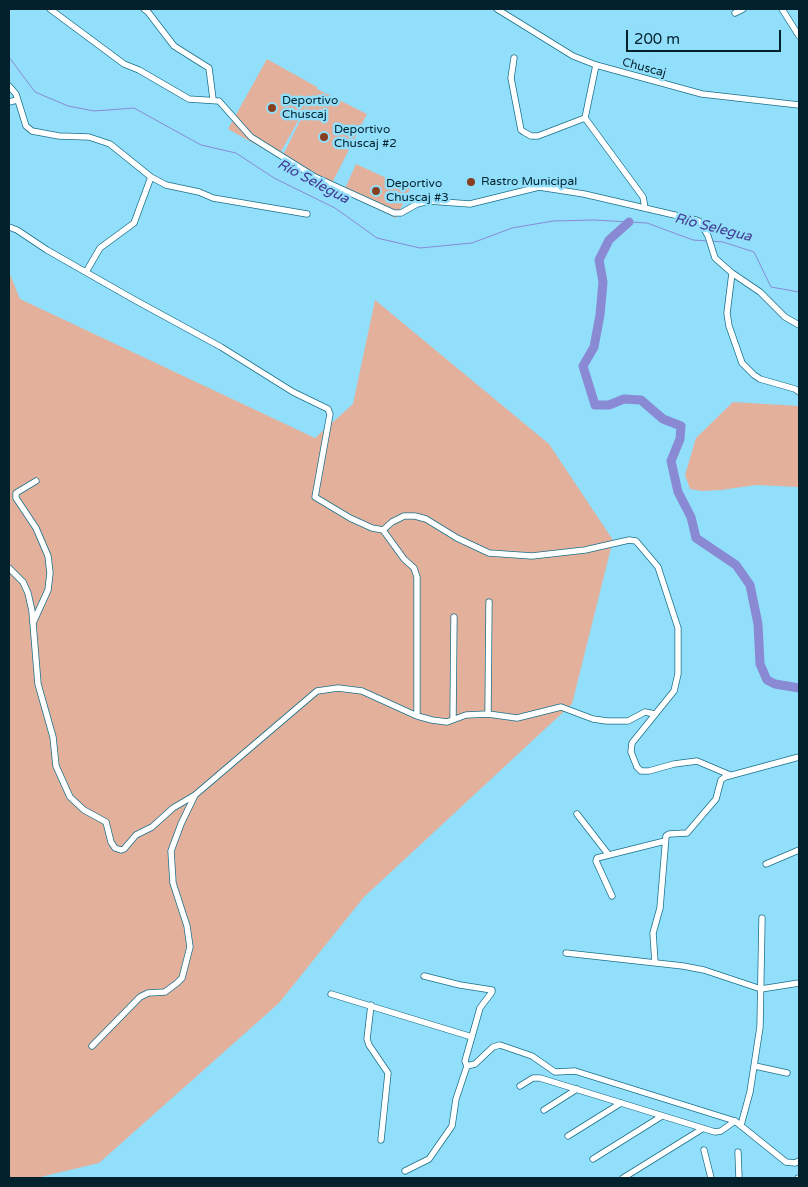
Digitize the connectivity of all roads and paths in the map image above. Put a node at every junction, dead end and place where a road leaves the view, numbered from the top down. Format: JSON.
{"nodes":[{"id":1,"x":50,"y":9,"type":"edge"},
{"id":2,"x":144,"y":9,"type":"edge"},
{"id":3,"x":497,"y":9,"type":"edge"},
{"id":4,"x":743,"y":9,"type":"edge"},
{"id":5,"x":782,"y":9,"type":"edge"},
{"id":6,"x":735,"y":13,"type":"dead end"},
{"id":7,"x":799,"y":36,"type":"edge"},
{"id":8,"x":514,"y":58,"type":"dead end"},
{"id":9,"x":596,"y":65,"type":"junction"},
{"id":10,"x":9,"y":86,"type":"edge"},
{"id":11,"x":18,"y":100,"type":"junction"},
{"id":12,"x":213,"y":100,"type":"junction"},
{"id":13,"x":9,"y":102,"type":"edge"},
{"id":14,"x":799,"y":105,"type":"edge"},
{"id":15,"x":585,"y":118,"type":"junction"},
{"id":16,"x":151,"y":177,"type":"junction"},
{"id":17,"x":645,"y":208,"type":"junction"},
{"id":18,"x":307,"y":214,"type":"dead end"},
{"id":19,"x":9,"y":227,"type":"edge"},
{"id":20,"x":86,"y":272,"type":"junction"},
{"id":21,"x":732,"y":273,"type":"junction"},
{"id":22,"x":799,"y":325,"type":"edge"},
{"id":23,"x":799,"y":392,"type":"edge"},
{"id":24,"x":36,"y":481,"type":"dead end"},
{"id":25,"x":383,"y":530,"type":"junction"},
{"id":26,"x":9,"y":568,"type":"edge"},
{"id":27,"x":489,"y":602,"type":"dead end"},
{"id":28,"x":454,"y":617,"type":"dead end"},
{"id":29,"x":32,"y":625,"type":"junction"},
{"id":30,"x":488,"y":714,"type":"junction"},
{"id":31,"x":655,"y":714,"type":"junction"},
{"id":32,"x":417,"y":716,"type":"junction"},
{"id":33,"x":453,"y":720,"type":"junction"},
{"id":34,"x":799,"y":757,"type":"edge"},
{"id":35,"x":730,"y":775,"type":"junction"},
{"id":36,"x":195,"y":795,"type":"junction"},
{"id":37,"x":577,"y":814,"type":"dead end"},
{"id":38,"x":665,"y":841,"type":"junction"},
{"id":39,"x":799,"y":850,"type":"edge"},
{"id":40,"x":608,"y":854,"type":"junction"},
{"id":41,"x":766,"y":864,"type":"dead end"},
{"id":42,"x":612,"y":896,"type":"dead end"},
{"id":43,"x":762,"y":918,"type":"dead end"},
{"id":44,"x":566,"y":953,"type":"dead end"},
{"id":45,"x":655,"y":963,"type":"junction"},
{"id":46,"x":424,"y":976,"type":"dead end"},
{"id":47,"x":799,"y":983,"type":"edge"},
{"id":48,"x":761,"y":989,"type":"junction"},
{"id":49,"x":331,"y":994,"type":"dead end"},
{"id":50,"x":371,"y":1006,"type":"junction"},
{"id":51,"x":472,"y":1037,"type":"junction"},
{"id":52,"x":92,"y":1046,"type":"dead end"},
{"id":53,"x":467,"y":1066,"type":"junction"},
{"id":54,"x":755,"y":1066,"type":"junction"},
{"id":55,"x":787,"y":1073,"type":"dead end"},
{"id":56,"x":520,"y":1086,"type":"dead end"},
{"id":57,"x":577,"y":1089,"type":"junction"},
{"id":58,"x":621,"y":1103,"type":"junction"},
{"id":59,"x":544,"y":1110,"type":"dead end"},
{"id":60,"x":662,"y":1116,"type":"junction"},
{"id":61,"x":735,"y":1121,"type":"junction"},
{"id":62,"x":741,"y":1125,"type":"junction"},
{"id":63,"x":702,"y":1128,"type":"junction"},
{"id":64,"x":568,"y":1136,"type":"dead end"},
{"id":65,"x":381,"y":1140,"type":"dead end"},
{"id":66,"x":704,"y":1150,"type":"dead end"},
{"id":67,"x":738,"y":1152,"type":"dead end"},
{"id":68,"x":593,"y":1159,"type":"dead end"},
{"id":69,"x":799,"y":1161,"type":"edge"},
{"id":70,"x":405,"y":1171,"type":"dead end"},
{"id":71,"x":623,"y":1178,"type":"edge"},
{"id":72,"x":711,"y":1178,"type":"edge"},
{"id":73,"x":739,"y":1178,"type":"edge"}],
"edges":[{"from":1,"to":12,"type":"street"},
{"from":2,"to":12,"type":"street"},
{"from":3,"to":9,"type":"street","name":"Chuscaj"},
{"from":4,"to":6,"type":"street"},
{"from":5,"to":7,"type":"street"},
{"from":8,"to":15,"type":"street"},
{"from":9,"to":14,"type":"street","name":"Chuscaj"},
{"from":9,"to":15,"type":"street"},
{"from":10,"to":11,"type":"street"},
{"from":11,"to":13,"type":"street"},
{"from":11,"to":16,"type":"street"},
{"from":12,"to":17,"type":"street"},
{"from":15,"to":17,"type":"street"},
{"from":16,"to":18,"type":"street"},
{"from":16,"to":20,"type":"street"},
{"from":17,"to":21,"type":"street"},
{"from":19,"to":20,"type":"street"},
{"from":20,"to":25,"type":"street"},
{"from":21,"to":22,"type":"street"},
{"from":21,"to":23,"type":"street"},
{"from":24,"to":29,"type":"street"},
{"from":25,"to":31,"type":"street"},
{"from":25,"to":32,"type":"street"},
{"from":26,"to":29,"type":"street"},
{"from":27,"to":30,"type":"street"},
{"from":28,"to":33,"type":"street"},
{"from":29,"to":36,"type":"street"},
{"from":30,"to":31,"type":"street"},
{"from":30,"to":33,"type":"street"},
{"from":31,"to":35,"type":"street"},
{"from":32,"to":33,"type":"street"},
{"from":32,"to":36,"type":"street"},
{"from":34,"to":35,"type":"street"},
{"from":35,"to":38,"type":"street"},
{"from":36,"to":52,"type":"street"},
{"from":37,"to":40,"type":"street"},
{"from":38,"to":40,"type":"street"},
{"from":38,"to":45,"type":"street"},
{"from":39,"to":41,"type":"street"},
{"from":40,"to":42,"type":"street"},
{"from":43,"to":48,"type":"street"},
{"from":44,"to":45,"type":"street"},
{"from":45,"to":48,"type":"street"},
{"from":46,"to":51,"type":"street"},
{"from":47,"to":48,"type":"street"},
{"from":48,"to":54,"type":"street"},
{"from":49,"to":50,"type":"street"},
{"from":50,"to":51,"type":"street"},
{"from":50,"to":65,"type":"street"},
{"from":51,"to":53,"type":"street"},
{"from":53,"to":61,"type":"street"},
{"from":53,"to":70,"type":"street"},
{"from":54,"to":55,"type":"street"},
{"from":54,"to":62,"type":"street"},
{"from":56,"to":57,"type":"street"},
{"from":57,"to":58,"type":"street"},
{"from":57,"to":59,"type":"street"},
{"from":58,"to":60,"type":"street"},
{"from":58,"to":64,"type":"street"},
{"from":60,"to":63,"type":"street"},
{"from":60,"to":68,"type":"street"},
{"from":61,"to":62,"type":"street"},
{"from":61,"to":63,"type":"street"},
{"from":62,"to":69,"type":"street"},
{"from":63,"to":71,"type":"street"},
{"from":66,"to":72,"type":"street"},
{"from":67,"to":73,"type":"street"}]}
